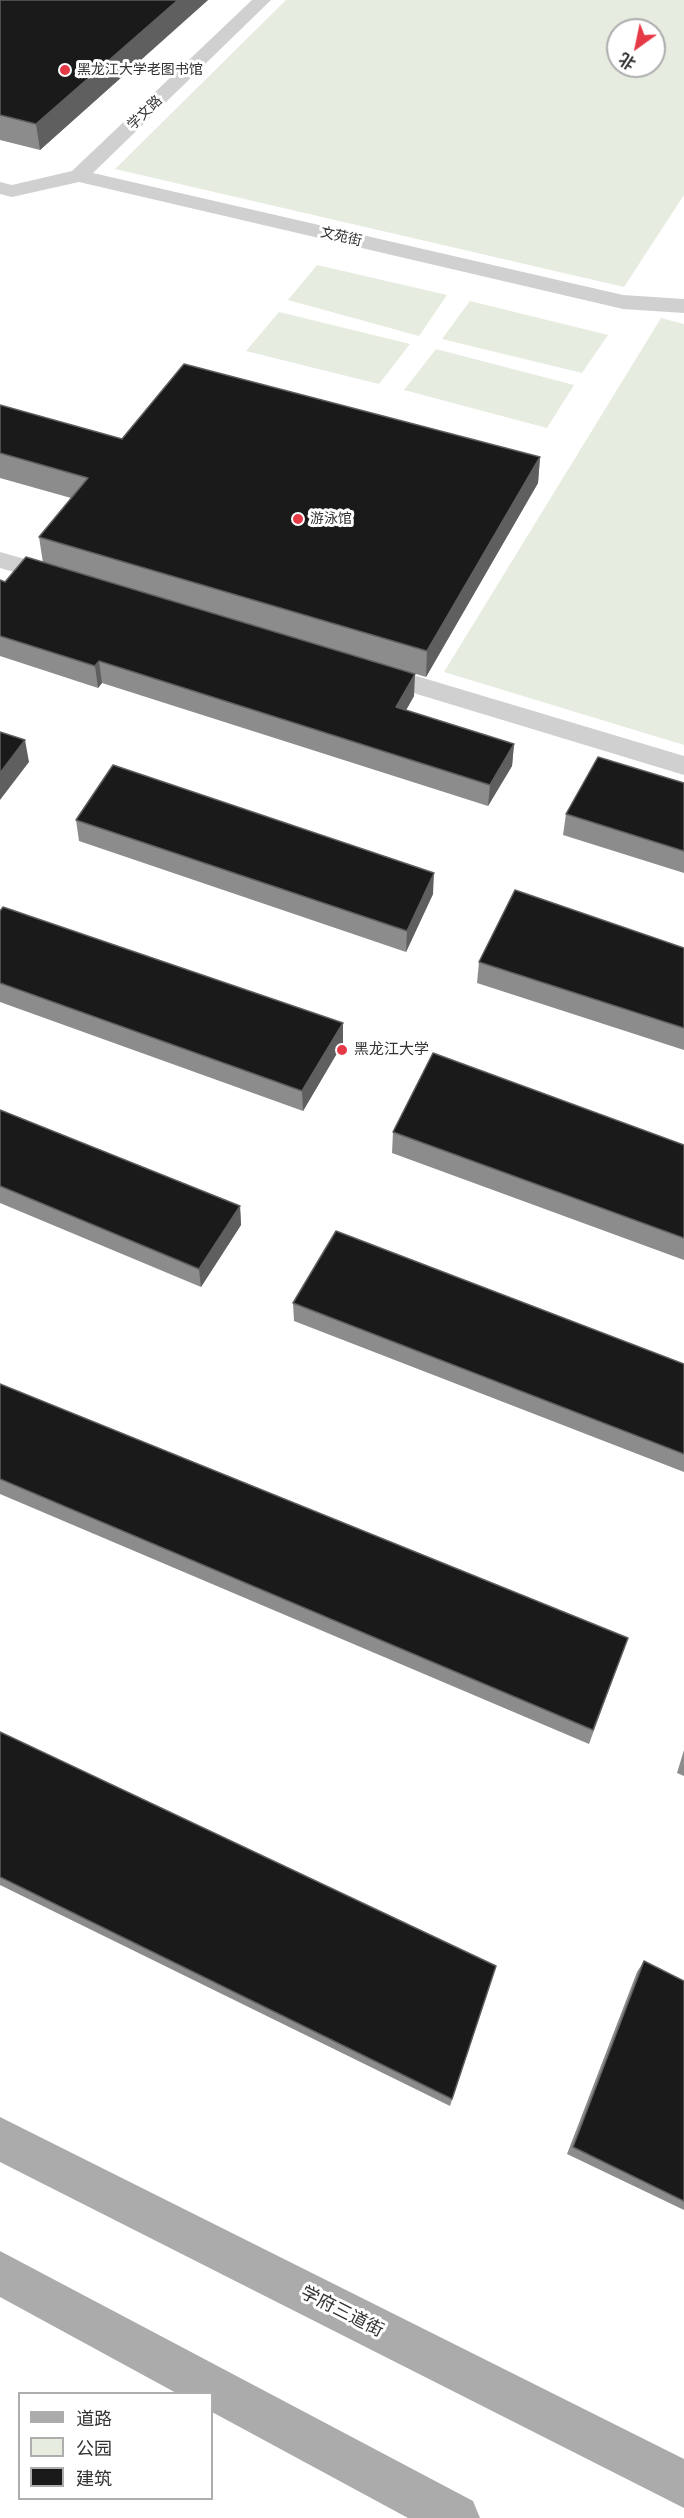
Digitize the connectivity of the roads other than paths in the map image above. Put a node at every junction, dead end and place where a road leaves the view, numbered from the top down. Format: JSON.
{"nodes":[{"id":1,"x":262,"y":0,"type":"edge"},
{"id":2,"x":79,"y":176,"type":"junction"},
{"id":3,"x":4,"y":194,"type":"edge"},
{"id":4,"x":683,"y":304,"type":"edge"},
{"id":5,"x":0,"y":560,"type":"edge"},
{"id":6,"x":80,"y":584,"type":"edge"},
{"id":7,"x":353,"y":666,"type":"edge"},
{"id":8,"x":684,"y":766,"type":"edge"},
{"id":9,"x":0,"y":2139,"type":"edge"},
{"id":10,"x":0,"y":2273,"type":"edge"},
{"id":11,"x":684,"y":2484,"type":"edge"},
{"id":12,"x":456,"y":2518,"type":"edge"}],
"edges":[{"from":1,"to":2,"type":"street","name":"学文路"},
{"from":2,"to":3,"type":"street","name":"文苑街"},
{"from":2,"to":4,"type":"street","name":"文苑街"},
{"from":5,"to":6,"type":"street"},
{"from":7,"to":8,"type":"street"},
{"from":9,"to":11,"type":"main road","name":"学府三道街"},
{"from":10,"to":12,"type":"main road"}]}
